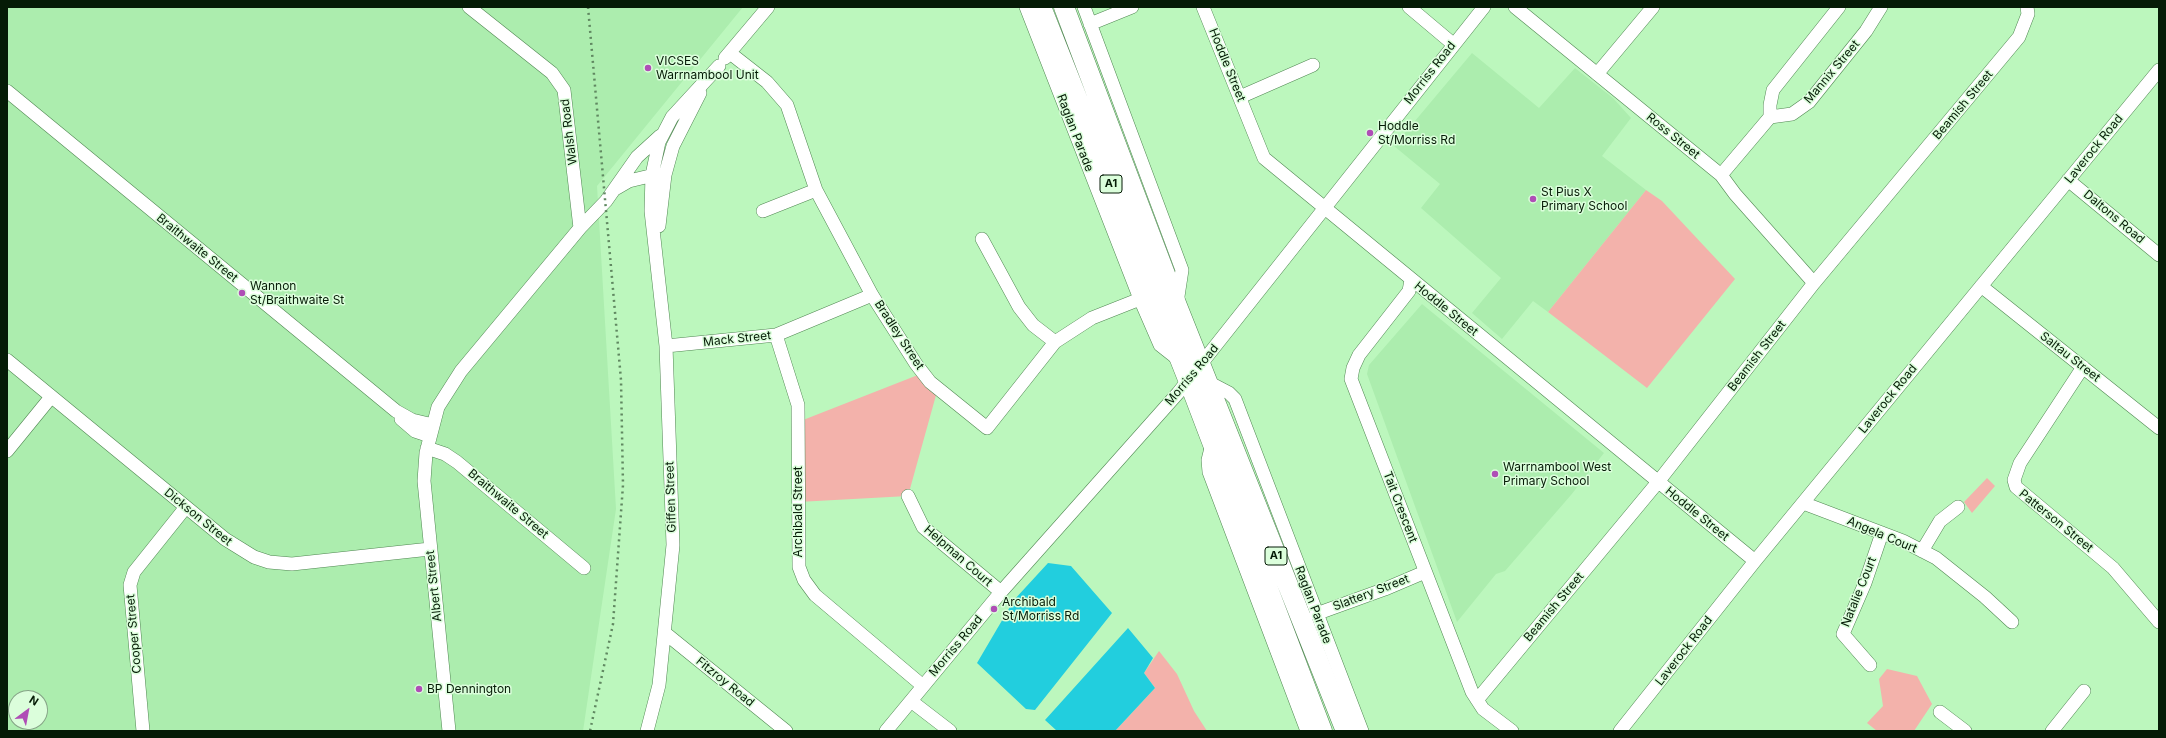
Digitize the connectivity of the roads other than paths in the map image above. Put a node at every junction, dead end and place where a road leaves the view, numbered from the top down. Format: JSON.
{"nodes":[{"id":1,"x":468,"y":7,"type":"edge"},
{"id":2,"x":768,"y":7,"type":"edge"},
{"id":3,"x":1026,"y":7,"type":"edge"},
{"id":4,"x":1041,"y":7,"type":"edge"},
{"id":5,"x":1064,"y":7,"type":"edge"},
{"id":6,"x":1084,"y":7,"type":"edge"},
{"id":7,"x":1132,"y":7,"type":"edge"},
{"id":8,"x":1203,"y":7,"type":"edge"},
{"id":9,"x":1409,"y":7,"type":"edge"},
{"id":10,"x":1484,"y":7,"type":"edge"},
{"id":11,"x":1515,"y":7,"type":"edge"},
{"id":12,"x":1653,"y":7,"type":"edge"},
{"id":13,"x":1838,"y":7,"type":"edge"},
{"id":14,"x":1881,"y":7,"type":"edge"},
{"id":15,"x":2027,"y":7,"type":"edge"},
{"id":16,"x":1090,"y":24,"type":"junction"},
{"id":17,"x":1453,"y":44,"type":"junction"},
{"id":18,"x":730,"y":53,"type":"junction"},
{"id":19,"x":1313,"y":65,"type":"dead end"},
{"id":20,"x":719,"y":66,"type":"junction"},
{"id":21,"x":2159,"y":70,"type":"edge"},
{"id":22,"x":1597,"y":74,"type":"junction"},
{"id":23,"x":7,"y":92,"type":"edge"},
{"id":24,"x":1240,"y":97,"type":"junction"},
{"id":25,"x":1770,"y":117,"type":"junction"},
{"id":26,"x":663,"y":133,"type":"junction"},
{"id":27,"x":652,"y":172,"type":"junction"},
{"id":28,"x":666,"y":172,"type":"junction"},
{"id":29,"x":1721,"y":175,"type":"junction"},
{"id":30,"x":2068,"y":180,"type":"junction"},
{"id":31,"x":620,"y":184,"type":"junction"},
{"id":32,"x":816,"y":190,"type":"junction"},
{"id":33,"x":1324,"y":208,"type":"junction"},
{"id":34,"x":651,"y":210,"type":"junction"},
{"id":35,"x":763,"y":211,"type":"dead end"},
{"id":36,"x":580,"y":228,"type":"junction"},
{"id":37,"x":982,"y":239,"type":"dead end"},
{"id":38,"x":2159,"y":255,"type":"edge"},
{"id":39,"x":658,"y":262,"type":"junction"},
{"id":40,"x":1411,"y":280,"type":"junction"},
{"id":41,"x":1814,"y":283,"type":"junction"},
{"id":42,"x":1981,"y":286,"type":"junction"},
{"id":43,"x":872,"y":294,"type":"junction"},
{"id":44,"x":1140,"y":299,"type":"junction"},
{"id":45,"x":1177,"y":306,"type":"junction"},
{"id":46,"x":776,"y":335,"type":"junction"},
{"id":47,"x":1055,"y":342,"type":"junction"},
{"id":48,"x":666,"y":346,"type":"junction"},
{"id":49,"x":7,"y":360,"type":"edge"},
{"id":50,"x":1181,"y":362,"type":"junction"},
{"id":51,"x":2083,"y":367,"type":"junction"},
{"id":52,"x":1199,"y":375,"type":"junction"},
{"id":53,"x":51,"y":397,"type":"junction"},
{"id":54,"x":2159,"y":428,"type":"edge"},
{"id":55,"x":430,"y":438,"type":"junction"},
{"id":56,"x":1212,"y":444,"type":"junction"},
{"id":57,"x":7,"y":451,"type":"edge"},
{"id":58,"x":1658,"y":482,"type":"junction"},
{"id":59,"x":908,"y":496,"type":"dead end"},
{"id":60,"x":1803,"y":503,"type":"junction"},
{"id":61,"x":186,"y":507,"type":"junction"},
{"id":62,"x":1958,"y":507,"type":"dead end"},
{"id":63,"x":1882,"y":533,"type":"junction"},
{"id":64,"x":430,"y":549,"type":"junction"},
{"id":65,"x":1922,"y":551,"type":"junction"},
{"id":66,"x":1755,"y":562,"type":"junction"},
{"id":67,"x":584,"y":568,"type":"dead end"},
{"id":68,"x":1425,"y":572,"type":"junction"},
{"id":69,"x":1001,"y":592,"type":"junction"},
{"id":70,"x":1316,"y":614,"type":"junction"},
{"id":71,"x":2012,"y":622,"type":"dead end"},
{"id":72,"x":2159,"y":622,"type":"edge"},
{"id":73,"x":665,"y":633,"type":"junction"},
{"id":74,"x":1870,"y":665,"type":"dead end"},
{"id":75,"x":924,"y":686,"type":"junction"},
{"id":76,"x":2084,"y":691,"type":"dead end"},
{"id":77,"x":1477,"y":700,"type":"junction"},
{"id":78,"x":911,"y":701,"type":"junction"},
{"id":79,"x":1940,"y":712,"type":"dead end"},
{"id":80,"x":143,"y":731,"type":"edge"},
{"id":81,"x":449,"y":731,"type":"edge"},
{"id":82,"x":647,"y":731,"type":"edge"},
{"id":83,"x":786,"y":731,"type":"edge"},
{"id":84,"x":886,"y":731,"type":"edge"},
{"id":85,"x":950,"y":731,"type":"edge"},
{"id":86,"x":1307,"y":731,"type":"edge"},
{"id":87,"x":1322,"y":731,"type":"edge"},
{"id":88,"x":1346,"y":731,"type":"edge"},
{"id":89,"x":1362,"y":731,"type":"edge"},
{"id":90,"x":1512,"y":731,"type":"edge"},
{"id":91,"x":1620,"y":731,"type":"edge"},
{"id":92,"x":1966,"y":731,"type":"edge"},
{"id":93,"x":2052,"y":731,"type":"edge"}],
"edges":[{"from":1,"to":36,"type":"street","name":"Walsh Road"},
{"from":2,"to":18,"type":"street"},
{"from":3,"to":44,"type":"street","name":"Raglan Parade"},
{"from":4,"to":50,"type":"highway","name":"Raglan Parade","number":"A1"},
{"from":5,"to":45,"type":"highway","name":"Raglan Parade","number":"A1"},
{"from":6,"to":16,"type":"street"},
{"from":7,"to":16,"type":"street"},
{"from":8,"to":24,"type":"street","name":"Hoddle Street"},
{"from":9,"to":17,"type":"street"},
{"from":10,"to":17,"type":"street","name":"Morriss Road"},
{"from":11,"to":22,"type":"street","name":"Ross Street"},
{"from":12,"to":22,"type":"street"},
{"from":13,"to":25,"type":"street"},
{"from":14,"to":25,"type":"street","name":"Mannix Street"},
{"from":15,"to":41,"type":"street","name":"Beamish Street"},
{"from":16,"to":45,"type":"street"},
{"from":17,"to":33,"type":"street","name":"Morriss Road"},
{"from":18,"to":20,"type":"street"},
{"from":18,"to":32,"type":"street","name":"Bradley Street"},
{"from":19,"to":24,"type":"street"},
{"from":20,"to":26,"type":"street"},
{"from":20,"to":28,"type":"street"},
{"from":21,"to":30,"type":"street","name":"Laverock Road"},
{"from":22,"to":29,"type":"street","name":"Ross Street"},
{"from":23,"to":55,"type":"street","name":"Braithwaite Street"},
{"from":24,"to":33,"type":"street","name":"Hoddle Street"},
{"from":25,"to":29,"type":"street"},
{"from":26,"to":27,"type":"street"},
{"from":26,"to":31,"type":"street"},
{"from":27,"to":28,"type":"street"},
{"from":27,"to":31,"type":"street"},
{"from":27,"to":34,"type":"street","name":"Giffen Street"},
{"from":28,"to":39,"type":"street","name":"Giffen Street"},
{"from":29,"to":41,"type":"street","name":"Ross Street"},
{"from":30,"to":38,"type":"street","name":"Daltons Road"},
{"from":30,"to":42,"type":"street","name":"Laverock Road"},
{"from":31,"to":34,"type":"street"},
{"from":31,"to":36,"type":"street"},
{"from":32,"to":35,"type":"street"},
{"from":32,"to":43,"type":"street","name":"Bradley Street"},
{"from":33,"to":40,"type":"street","name":"Hoddle Street"},
{"from":33,"to":52,"type":"street","name":"Morriss Road"},
{"from":34,"to":39,"type":"street","name":"Giffen Street"},
{"from":36,"to":55,"type":"street"},
{"from":37,"to":47,"type":"street"},
{"from":39,"to":48,"type":"street","name":"Giffen Street"},
{"from":40,"to":58,"type":"street","name":"Hoddle Street"},
{"from":40,"to":68,"type":"street","name":"Tait Crescent"},
{"from":41,"to":58,"type":"street","name":"Beamish Street"},
{"from":42,"to":51,"type":"street","name":"Saltau Street"},
{"from":42,"to":60,"type":"street","name":"Laverock Road"},
{"from":43,"to":46,"type":"street","name":"Mack Street"},
{"from":43,"to":47,"type":"street","name":"Bradley Street"},
{"from":44,"to":47,"type":"street","name":"Bradley Street"},
{"from":44,"to":50,"type":"street","name":"Raglan Parade"},
{"from":45,"to":52,"type":"highway","name":"Raglan Parade","number":"A1"},
{"from":46,"to":48,"type":"street","name":"Mack Street"},
{"from":46,"to":75,"type":"street","name":"Archibald Street"},
{"from":48,"to":73,"type":"street","name":"Giffen Street"},
{"from":49,"to":53,"type":"street","name":"Dickson Street"},
{"from":50,"to":52,"type":"highway","name":"Raglan Parade","number":"A1"},
{"from":51,"to":54,"type":"street","name":"Saltau Street"},
{"from":51,"to":72,"type":"street","name":"Patterson Street"},
{"from":52,"to":56,"type":"highway","name":"Raglan Parade","number":"A1"},
{"from":52,"to":69,"type":"street","name":"Morriss Road"},
{"from":52,"to":70,"type":"street","name":"Raglan Parade"},
{"from":52,"to":88,"type":"highway","name":"Raglan Parade","number":"A1"},
{"from":53,"to":57,"type":"street"},
{"from":53,"to":61,"type":"street","name":"Dickson Street"},
{"from":55,"to":64,"type":"street","name":"Albert Street"},
{"from":55,"to":67,"type":"street","name":"Braithwaite Street"},
{"from":56,"to":86,"type":"street"},
{"from":56,"to":87,"type":"highway","name":"Raglan Parade","number":"A1"},
{"from":58,"to":66,"type":"street","name":"Hoddle Street"},
{"from":58,"to":77,"type":"street","name":"Beamish Street"},
{"from":59,"to":69,"type":"street","name":"Helpman Court"},
{"from":60,"to":63,"type":"street","name":"Angela Court"},
{"from":60,"to":66,"type":"street","name":"Laverock Road"},
{"from":61,"to":64,"type":"street","name":"Dickson Street"},
{"from":61,"to":80,"type":"street","name":"Cooper Street"},
{"from":62,"to":65,"type":"street"},
{"from":63,"to":65,"type":"street","name":"Angela Court"},
{"from":63,"to":74,"type":"street","name":"Natalie Court"},
{"from":64,"to":81,"type":"street","name":"Albert Street"},
{"from":65,"to":71,"type":"street","name":"Angela Court"},
{"from":66,"to":91,"type":"street","name":"Laverock Road"},
{"from":68,"to":70,"type":"street","name":"Slattery Street"},
{"from":68,"to":77,"type":"street","name":"Tait Crescent"},
{"from":69,"to":75,"type":"street","name":"Morriss Road"},
{"from":70,"to":89,"type":"street","name":"Raglan Parade"},
{"from":73,"to":82,"type":"street","name":"Giffen Street"},
{"from":73,"to":83,"type":"street","name":"Fitzroy Road"},
{"from":75,"to":78,"type":"street","name":"Morriss Road"},
{"from":76,"to":93,"type":"street"},
{"from":77,"to":90,"type":"street","name":"Tait Crescent"},
{"from":78,"to":84,"type":"street","name":"Morriss Road"},
{"from":78,"to":85,"type":"street"},
{"from":79,"to":92,"type":"street"}]}
